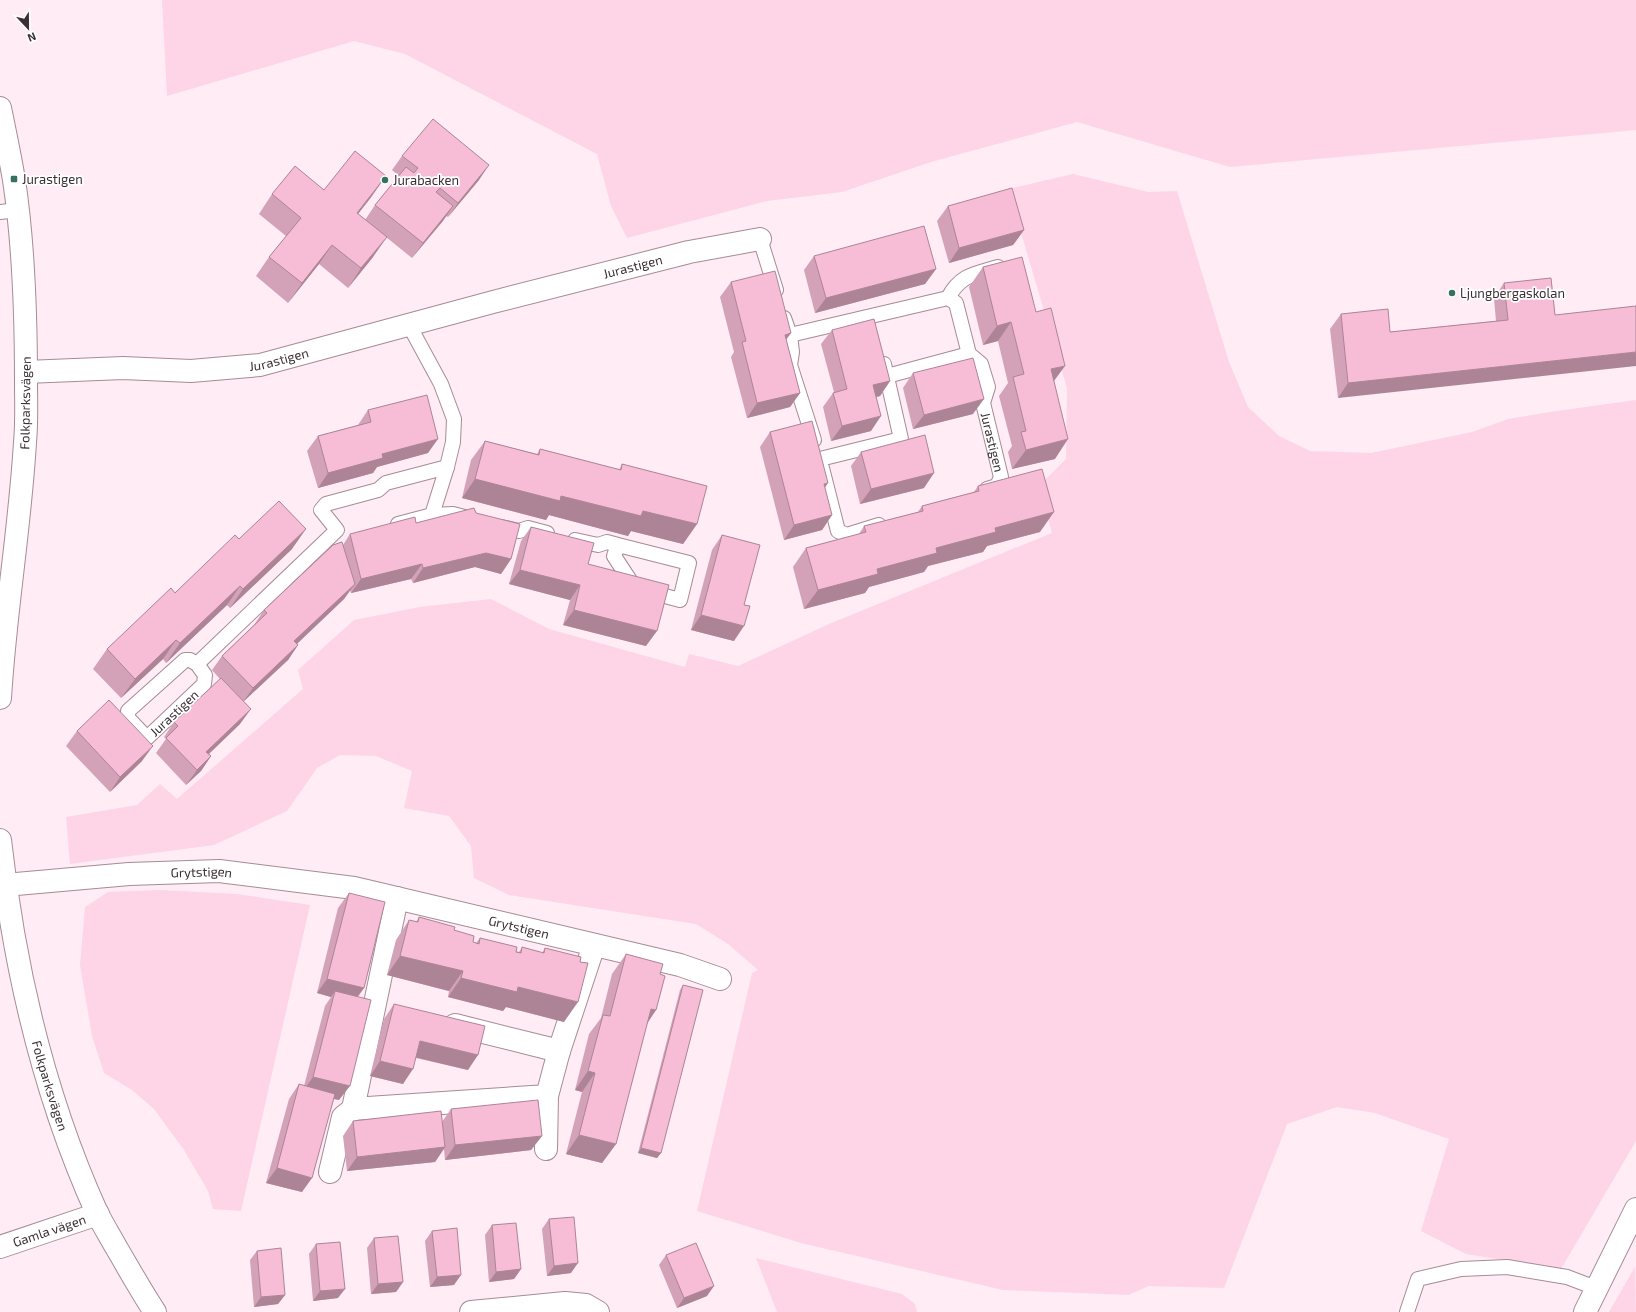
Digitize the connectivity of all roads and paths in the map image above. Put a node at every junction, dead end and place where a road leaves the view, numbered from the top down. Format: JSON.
{"nodes":[{"id":1,"x":0,"y":108,"type":"edge"},
{"id":2,"x":9,"y":211,"type":"edge"},
{"id":3,"x":760,"y":239,"type":"joint"},
{"id":4,"x":1012,"y":263,"type":"edge"},
{"id":5,"x":948,"y":298,"type":"junction"},
{"id":6,"x":869,"y":316,"type":"junction"},
{"id":7,"x":409,"y":325,"type":"junction"},
{"id":8,"x":874,"y":331,"type":"edge"},
{"id":9,"x":790,"y":335,"type":"junction"},
{"id":10,"x":881,"y":354,"type":"edge"},
{"id":11,"x":969,"y":354,"type":"junction"},
{"id":12,"x":26,"y":372,"type":"junction"},
{"id":13,"x":888,"y":376,"type":"junction"},
{"id":14,"x":820,"y":459,"type":"junction"},
{"id":15,"x":447,"y":467,"type":"junction"},
{"id":16,"x":976,"y":492,"type":"edge"},
{"id":17,"x":432,"y":515,"type":"junction"},
{"id":18,"x":890,"y":522,"type":"edge"},
{"id":19,"x":387,"y":526,"type":"edge"},
{"id":20,"x":618,"y":545,"type":"junction"},
{"id":21,"x":197,"y":664,"type":"junction"},
{"id":22,"x":0,"y":698,"type":"edge"},
{"id":23,"x":0,"y":840,"type":"edge"},
{"id":24,"x":5,"y":885,"type":"junction"},
{"id":25,"x":397,"y":898,"type":"junction"},
{"id":26,"x":594,"y":945,"type":"junction"},
{"id":27,"x":720,"y":978,"type":"dead end"},
{"id":28,"x":437,"y":1020,"type":"edge"},
{"id":29,"x":559,"y":1051,"type":"junction"},
{"id":30,"x":547,"y":1096,"type":"junction"},
{"id":31,"x":353,"y":1109,"type":"junction"},
{"id":32,"x":546,"y":1149,"type":"dead end"},
{"id":33,"x":330,"y":1172,"type":"dead end"},
{"id":34,"x":1636,"y":1210,"type":"edge"},
{"id":35,"x":98,"y":1214,"type":"junction"},
{"id":36,"x":0,"y":1247,"type":"edge"},
{"id":37,"x":1596,"y":1288,"type":"junction"},
{"id":38,"x":155,"y":1312,"type":"edge"},
{"id":39,"x":471,"y":1312,"type":"edge"},
{"id":40,"x":598,"y":1312,"type":"edge"},
{"id":41,"x":1407,"y":1312,"type":"edge"},
{"id":42,"x":1585,"y":1312,"type":"edge"}],
"edges":[{"from":1,"to":2,"type":"street","name":"Folkparksvägen"},
{"from":2,"to":12,"type":"street","name":"Folkparksvägen"},
{"from":3,"to":7,"type":"street","name":"Jurastigen"},
{"from":3,"to":9,"type":"lane","name":"Jurastigen"},
{"from":4,"to":5,"type":"lane"},
{"from":5,"to":6,"type":"lane"},
{"from":5,"to":11,"type":"lane","name":"Jurastigen"},
{"from":6,"to":8,"type":"lane"},
{"from":6,"to":9,"type":"lane"},
{"from":7,"to":12,"type":"street","name":"Jurastigen"},
{"from":7,"to":15,"type":"lane"},
{"from":9,"to":14,"type":"lane","name":"Jurastigen"},
{"from":10,"to":13,"type":"lane"},
{"from":11,"to":13,"type":"lane"},
{"from":11,"to":16,"type":"lane","name":"Jurastigen"},
{"from":12,"to":22,"type":"street","name":"Folkparksvägen"},
{"from":13,"to":14,"type":"lane"},
{"from":14,"to":18,"type":"lane","name":"Jurastigen"},
{"from":15,"to":17,"type":"lane"},
{"from":15,"to":21,"type":"lane"},
{"from":17,"to":19,"type":"lane"},
{"from":17,"to":20,"type":"lane"},
{"from":20,"to":20,"type":"lane"},
{"from":21,"to":21,"type":"lane","name":"Jurastigen"},
{"from":23,"to":24,"type":"street","name":"Folkparksvägen"},
{"from":24,"to":25,"type":"street","name":"Grytstigen"},
{"from":24,"to":35,"type":"street","name":"Folkparksvägen"},
{"from":25,"to":26,"type":"street","name":"Grytstigen"},
{"from":25,"to":31,"type":"street"},
{"from":26,"to":27,"type":"street","name":"Grytstigen"},
{"from":26,"to":29,"type":"street"},
{"from":28,"to":29,"type":"street"},
{"from":29,"to":30,"type":"street"},
{"from":30,"to":31,"type":"street"},
{"from":30,"to":32,"type":"street"},
{"from":31,"to":33,"type":"street"},
{"from":34,"to":37,"type":"street"},
{"from":35,"to":36,"type":"street","name":"Gamla vägen"},
{"from":35,"to":38,"type":"street","name":"Folkparksvägen"},
{"from":37,"to":41,"type":"lane"},
{"from":37,"to":42,"type":"street"},
{"from":39,"to":40,"type":"street"}]}
